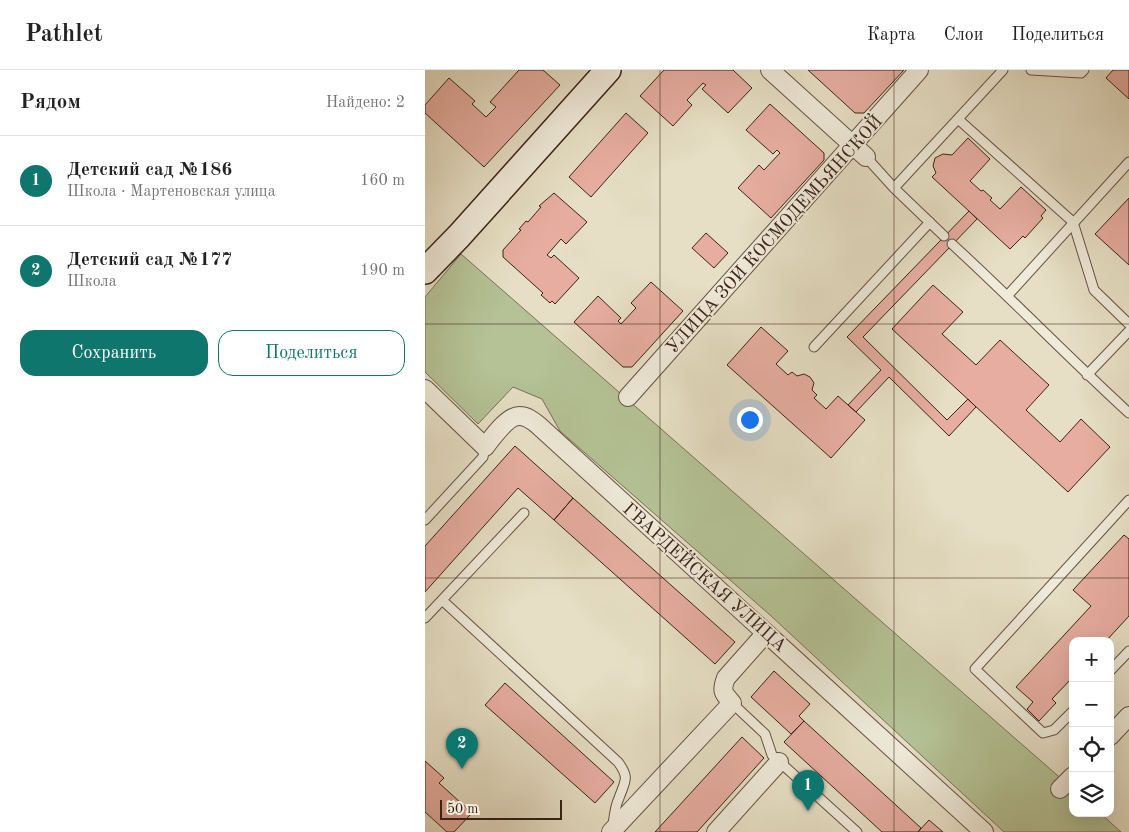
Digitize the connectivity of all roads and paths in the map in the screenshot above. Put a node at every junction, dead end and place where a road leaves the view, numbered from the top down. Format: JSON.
{"nodes":[{"id":1,"x":608,"y":70,"type":"edge"},
{"id":2,"x":770,"y":70,"type":"edge"},
{"id":3,"x":919,"y":70,"type":"edge"},
{"id":4,"x":1003,"y":70,"type":"edge"},
{"id":5,"x":1031,"y":70,"type":"edge"},
{"id":6,"x":1084,"y":70,"type":"edge"},
{"id":7,"x":958,"y":119,"type":"junction"},
{"id":8,"x":860,"y":151,"type":"junction"},
{"id":9,"x":1129,"y":162,"type":"edge"},
{"id":10,"x":894,"y":188,"type":"junction"},
{"id":11,"x":930,"y":222,"type":"junction"},
{"id":12,"x":1073,"y":222,"type":"junction"},
{"id":13,"x":944,"y":236,"type":"dead end"},
{"id":14,"x":952,"y":244,"type":"dead end"},
{"id":15,"x":425,"y":271,"type":"edge"},
{"id":16,"x":1008,"y":295,"type":"junction"},
{"id":17,"x":1129,"y":324,"type":"edge"},
{"id":18,"x":1129,"y":331,"type":"edge"},
{"id":19,"x":814,"y":347,"type":"dead end"},
{"id":20,"x":1087,"y":375,"type":"junction"},
{"id":21,"x":425,"y":389,"type":"edge"},
{"id":22,"x":627,"y":397,"type":"dead end"},
{"id":23,"x":1129,"y":413,"type":"edge"},
{"id":24,"x":485,"y":447,"type":"junction"},
{"id":25,"x":1129,"y":500,"type":"edge"},
{"id":26,"x":524,"y":513,"type":"dead end"},
{"id":27,"x":425,"y":520,"type":"edge"},
{"id":28,"x":442,"y":600,"type":"junction"},
{"id":29,"x":425,"y":618,"type":"edge"},
{"id":30,"x":766,"y":633,"type":"junction"},
{"id":31,"x":1129,"y":651,"type":"edge"},
{"id":32,"x":1114,"y":667,"type":"edge"},
{"id":33,"x":732,"y":703,"type":"junction"},
{"id":34,"x":1069,"y":714,"type":"edge"},
{"id":35,"x":1129,"y":716,"type":"edge"},
{"id":36,"x":1114,"y":732,"type":"edge"},
{"id":37,"x":779,"y":762,"type":"junction"},
{"id":38,"x":1069,"y":780,"type":"edge"},
{"id":39,"x":1060,"y":789,"type":"dead end"},
{"id":40,"x":611,"y":832,"type":"edge"},
{"id":41,"x":716,"y":832,"type":"edge"},
{"id":42,"x":857,"y":832,"type":"edge"},
{"id":43,"x":984,"y":832,"type":"edge"}],
"edges":[{"from":1,"to":15,"type":"main road"},
{"from":2,"to":8,"type":"street"},
{"from":3,"to":8,"type":"street","name":"УЛИЦА ЗОИ КОСМОДЕМЬЯНСКОЙ"},
{"from":4,"to":7,"type":"lane"},
{"from":5,"to":6,"type":"lane"},
{"from":7,"to":10,"type":"lane"},
{"from":7,"to":12,"type":"lane"},
{"from":8,"to":10,"type":"lane"},
{"from":8,"to":22,"type":"street","name":"УЛИЦА ЗОИ КОСМОДЕМЬЯНСКОЙ"},
{"from":9,"to":12,"type":"lane"},
{"from":10,"to":11,"type":"lane"},
{"from":11,"to":13,"type":"lane"},
{"from":11,"to":19,"type":"lane"},
{"from":12,"to":16,"type":"lane"},
{"from":12,"to":17,"type":"lane"},
{"from":14,"to":16,"type":"lane"},
{"from":16,"to":20,"type":"lane"},
{"from":18,"to":20,"type":"lane"},
{"from":20,"to":23,"type":"lane"},
{"from":21,"to":24,"type":"street"},
{"from":24,"to":27,"type":"lane"},
{"from":24,"to":30,"type":"street","name":"ГВАРДЕЙСКАЯ УЛИЦА"},
{"from":25,"to":34,"type":"lane"},
{"from":26,"to":28,"type":"lane"},
{"from":28,"to":29,"type":"lane"},
{"from":28,"to":40,"type":"lane"},
{"from":30,"to":33,"type":"street"},
{"from":30,"to":43,"type":"street","name":"ГВАРДЕЙСКАЯ УЛИЦА"},
{"from":31,"to":32,"type":"lane"},
{"from":33,"to":37,"type":"lane"},
{"from":33,"to":40,"type":"street"},
{"from":35,"to":36,"type":"street"},
{"from":37,"to":41,"type":"street"},
{"from":37,"to":42,"type":"lane"},
{"from":38,"to":39,"type":"street"}]}
